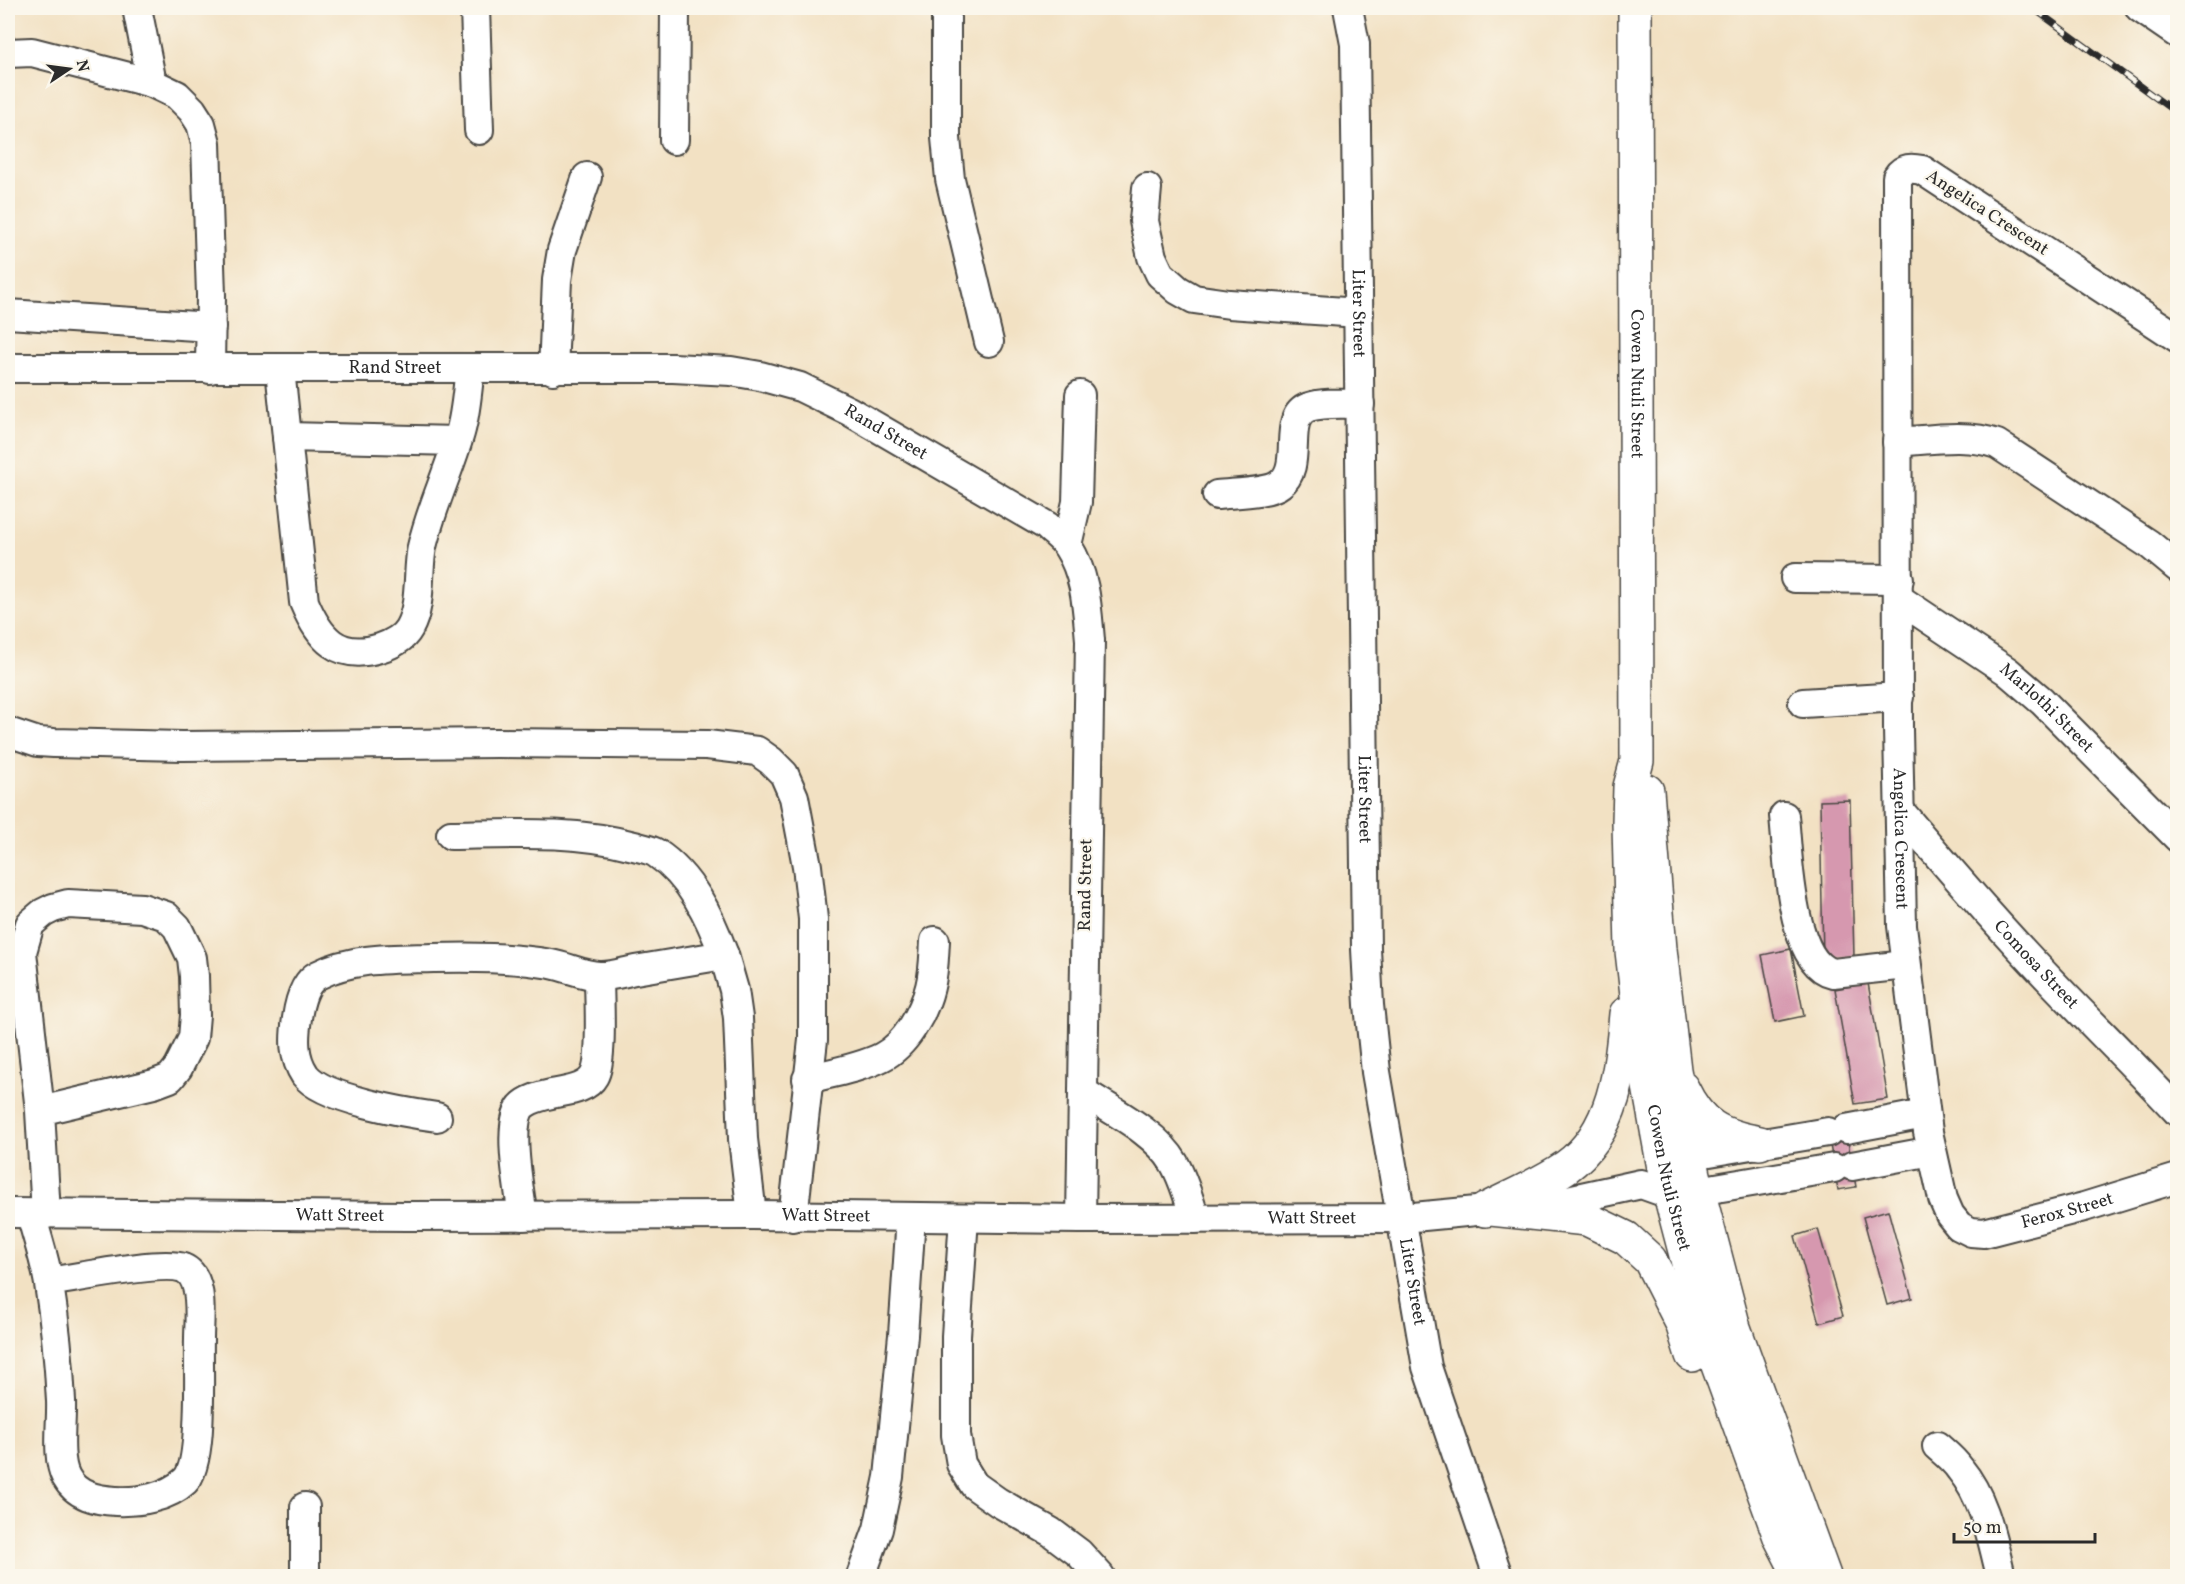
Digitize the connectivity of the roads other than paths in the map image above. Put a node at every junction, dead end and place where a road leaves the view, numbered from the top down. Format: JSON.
{"nodes":[{"id":1,"x":137,"y":8,"type":"edge"},
{"id":2,"x":475,"y":8,"type":"edge"},
{"id":3,"x":675,"y":8,"type":"edge"},
{"id":4,"x":946,"y":8,"type":"edge"},
{"id":5,"x":1348,"y":8,"type":"edge"},
{"id":6,"x":1635,"y":8,"type":"edge"},
{"id":7,"x":2140,"y":8,"type":"edge"},
{"id":8,"x":2178,"y":34,"type":"edge"},
{"id":9,"x":8,"y":52,"type":"edge"},
{"id":10,"x":152,"y":83,"type":"junction"},
{"id":11,"x":479,"y":130,"type":"dead end"},
{"id":12,"x":674,"y":140,"type":"dead end"},
{"id":13,"x":587,"y":177,"type":"dead end"},
{"id":14,"x":1147,"y":189,"type":"dead end"},
{"id":15,"x":1359,"y":313,"type":"junction"},
{"id":16,"x":8,"y":314,"type":"edge"},
{"id":17,"x":211,"y":327,"type":"junction"},
{"id":18,"x":2178,"y":338,"type":"edge"},
{"id":19,"x":989,"y":342,"type":"dead end"},
{"id":20,"x":8,"y":368,"type":"edge"},
{"id":21,"x":210,"y":369,"type":"junction"},
{"id":22,"x":280,"y":369,"type":"junction"},
{"id":23,"x":470,"y":369,"type":"junction"},
{"id":24,"x":554,"y":370,"type":"junction"},
{"id":25,"x":1080,"y":395,"type":"dead end"},
{"id":26,"x":1360,"y":404,"type":"junction"},
{"id":27,"x":287,"y":437,"type":"junction"},
{"id":28,"x":457,"y":441,"type":"junction"},
{"id":29,"x":1897,"y":442,"type":"junction"},
{"id":30,"x":1217,"y":495,"type":"dead end"},
{"id":31,"x":1067,"y":545,"type":"junction"},
{"id":32,"x":2178,"y":568,"type":"edge"},
{"id":33,"x":1796,"y":578,"type":"dead end"},
{"id":34,"x":1899,"y":589,"type":"junction"},
{"id":35,"x":1899,"y":697,"type":"junction"},
{"id":36,"x":1803,"y":703,"type":"dead end"},
{"id":37,"x":8,"y":732,"type":"edge"},
{"id":38,"x":1637,"y":761,"type":"junction"},
{"id":39,"x":1901,"y":812,"type":"junction"},
{"id":40,"x":1784,"y":816,"type":"dead end"},
{"id":41,"x":451,"y":835,"type":"dead end"},
{"id":42,"x":2178,"y":838,"type":"edge"},
{"id":43,"x":935,"y":941,"type":"dead end"},
{"id":44,"x":1632,"y":951,"type":"junction"},
{"id":45,"x":724,"y":955,"type":"junction"},
{"id":46,"x":1906,"y":965,"type":"junction"},
{"id":47,"x":599,"y":976,"type":"junction"},
{"id":48,"x":1674,"y":1070,"type":"junction"},
{"id":49,"x":807,"y":1079,"type":"junction"},
{"id":50,"x":1083,"y":1092,"type":"junction"},
{"id":51,"x":40,"y":1111,"type":"junction"},
{"id":52,"x":2178,"y":1112,"type":"edge"},
{"id":53,"x":1925,"y":1114,"type":"junction"},
{"id":54,"x":437,"y":1117,"type":"dead end"},
{"id":55,"x":1760,"y":1143,"type":"junction"},
{"id":56,"x":1932,"y":1150,"type":"junction"},
{"id":57,"x":1676,"y":1157,"type":"junction"},
{"id":58,"x":2178,"y":1178,"type":"edge"},
{"id":59,"x":1669,"y":1190,"type":"junction"},
{"id":60,"x":1488,"y":1210,"type":"junction"},
{"id":61,"x":28,"y":1214,"type":"edge"},
{"id":62,"x":752,"y":1215,"type":"junction"},
{"id":63,"x":523,"y":1216,"type":"junction"},
{"id":64,"x":793,"y":1217,"type":"junction"},
{"id":65,"x":911,"y":1217,"type":"junction"},
{"id":66,"x":964,"y":1218,"type":"junction"},
{"id":67,"x":1403,"y":1218,"type":"junction"},
{"id":68,"x":1081,"y":1219,"type":"junction"},
{"id":69,"x":1195,"y":1219,"type":"junction"},
{"id":70,"x":1959,"y":1226,"type":"joint"},
{"id":71,"x":49,"y":1282,"type":"junction"},
{"id":72,"x":1937,"y":1446,"type":"dead end"},
{"id":73,"x":305,"y":1507,"type":"dead end"},
{"id":74,"x":1780,"y":1537,"type":"junction"},
{"id":75,"x":305,"y":1576,"type":"edge"},
{"id":76,"x":861,"y":1576,"type":"edge"},
{"id":77,"x":1100,"y":1576,"type":"edge"},
{"id":78,"x":1498,"y":1576,"type":"edge"},
{"id":79,"x":1800,"y":1576,"type":"edge"},
{"id":80,"x":1824,"y":1576,"type":"edge"},
{"id":81,"x":2001,"y":1576,"type":"edge"}],
"edges":[{"from":1,"to":10,"type":"street"},
{"from":2,"to":11,"type":"street"},
{"from":3,"to":12,"type":"street"},
{"from":4,"to":19,"type":"street"},
{"from":5,"to":15,"type":"street","name":"Liter Street"},
{"from":6,"to":38,"type":"highway","name":"Cowen Ntuli Street"},
{"from":7,"to":8,"type":"street"},
{"from":9,"to":10,"type":"street"},
{"from":10,"to":17,"type":"street"},
{"from":13,"to":24,"type":"street"},
{"from":14,"to":15,"type":"street"},
{"from":15,"to":26,"type":"street","name":"Liter Street"},
{"from":16,"to":17,"type":"street"},
{"from":17,"to":21,"type":"street"},
{"from":18,"to":29,"type":"street","name":"Angelica Crescent"},
{"from":20,"to":21,"type":"street","name":"Rand Street"},
{"from":21,"to":22,"type":"street","name":"Rand Street"},
{"from":22,"to":23,"type":"street","name":"Rand Street"},
{"from":22,"to":27,"type":"street"},
{"from":23,"to":24,"type":"street","name":"Rand Street"},
{"from":23,"to":28,"type":"street"},
{"from":24,"to":31,"type":"street","name":"Rand Street"},
{"from":25,"to":31,"type":"street"},
{"from":26,"to":30,"type":"street"},
{"from":26,"to":67,"type":"street","name":"Liter Street"},
{"from":27,"to":28,"type":"street"},
{"from":27,"to":28,"type":"street"},
{"from":29,"to":32,"type":"street"},
{"from":29,"to":34,"type":"street","name":"Angelica Crescent"},
{"from":31,"to":50,"type":"street","name":"Rand Street"},
{"from":33,"to":34,"type":"street"},
{"from":34,"to":35,"type":"street","name":"Angelica Crescent"},
{"from":34,"to":42,"type":"street","name":"Marlothi Street"},
{"from":35,"to":36,"type":"street"},
{"from":35,"to":39,"type":"street","name":"Angelica Crescent"},
{"from":37,"to":49,"type":"street"},
{"from":38,"to":44,"type":"highway","name":"Cowen Ntuli Street"},
{"from":38,"to":48,"type":"highway","name":"Cowen Ntuli Street"},
{"from":39,"to":46,"type":"street","name":"Angelica Crescent"},
{"from":39,"to":52,"type":"street","name":"Comosa Street"},
{"from":40,"to":46,"type":"street"},
{"from":41,"to":45,"type":"street"},
{"from":43,"to":49,"type":"street"},
{"from":44,"to":57,"type":"highway","name":"Cowen Ntuli Street"},
{"from":44,"to":60,"type":"highway"},
{"from":45,"to":47,"type":"street"},
{"from":45,"to":62,"type":"street"},
{"from":46,"to":53,"type":"street","name":"Angelica Crescent"},
{"from":47,"to":54,"type":"street"},
{"from":47,"to":63,"type":"street"},
{"from":48,"to":55,"type":"highway"},
{"from":48,"to":57,"type":"highway","name":"Cowen Ntuli Street"},
{"from":49,"to":64,"type":"street"},
{"from":50,"to":68,"type":"street","name":"Rand Street"},
{"from":50,"to":69,"type":"street"},
{"from":51,"to":51,"type":"street"},
{"from":51,"to":61,"type":"street"},
{"from":53,"to":55,"type":"street"},
{"from":53,"to":56,"type":"street","name":"Angelica Crescent"},
{"from":55,"to":57,"type":"street"},
{"from":56,"to":59,"type":"street","name":"Watt Street"},
{"from":56,"to":70,"type":"street","name":"Angelica Crescent"},
{"from":57,"to":59,"type":"highway","name":"Cowen Ntuli Street"},
{"from":57,"to":59,"type":"street"},
{"from":58,"to":70,"type":"street","name":"Ferox Street"},
{"from":59,"to":60,"type":"street","name":"Watt Street"},
{"from":59,"to":74,"type":"highway","name":"Cowen Ntuli Street"},
{"from":59,"to":80,"type":"highway","name":"Cowen Ntuli Street"},
{"from":60,"to":67,"type":"street","name":"Watt Street"},
{"from":60,"to":74,"type":"highway"},
{"from":61,"to":63,"type":"street","name":"Watt Street"},
{"from":61,"to":71,"type":"street"},
{"from":62,"to":63,"type":"street","name":"Watt Street"},
{"from":62,"to":64,"type":"street","name":"Watt Street"},
{"from":64,"to":65,"type":"street","name":"Watt Street"},
{"from":65,"to":66,"type":"street","name":"Watt Street"},
{"from":65,"to":76,"type":"street"},
{"from":66,"to":68,"type":"street","name":"Watt Street"},
{"from":66,"to":77,"type":"street"},
{"from":67,"to":69,"type":"street","name":"Watt Street"},
{"from":67,"to":78,"type":"street","name":"Liter Street"},
{"from":68,"to":69,"type":"street","name":"Watt Street"},
{"from":71,"to":71,"type":"street"},
{"from":72,"to":81,"type":"street"},
{"from":73,"to":75,"type":"street"},
{"from":74,"to":79,"type":"highway","name":"Cowen Ntuli Street"}]}
